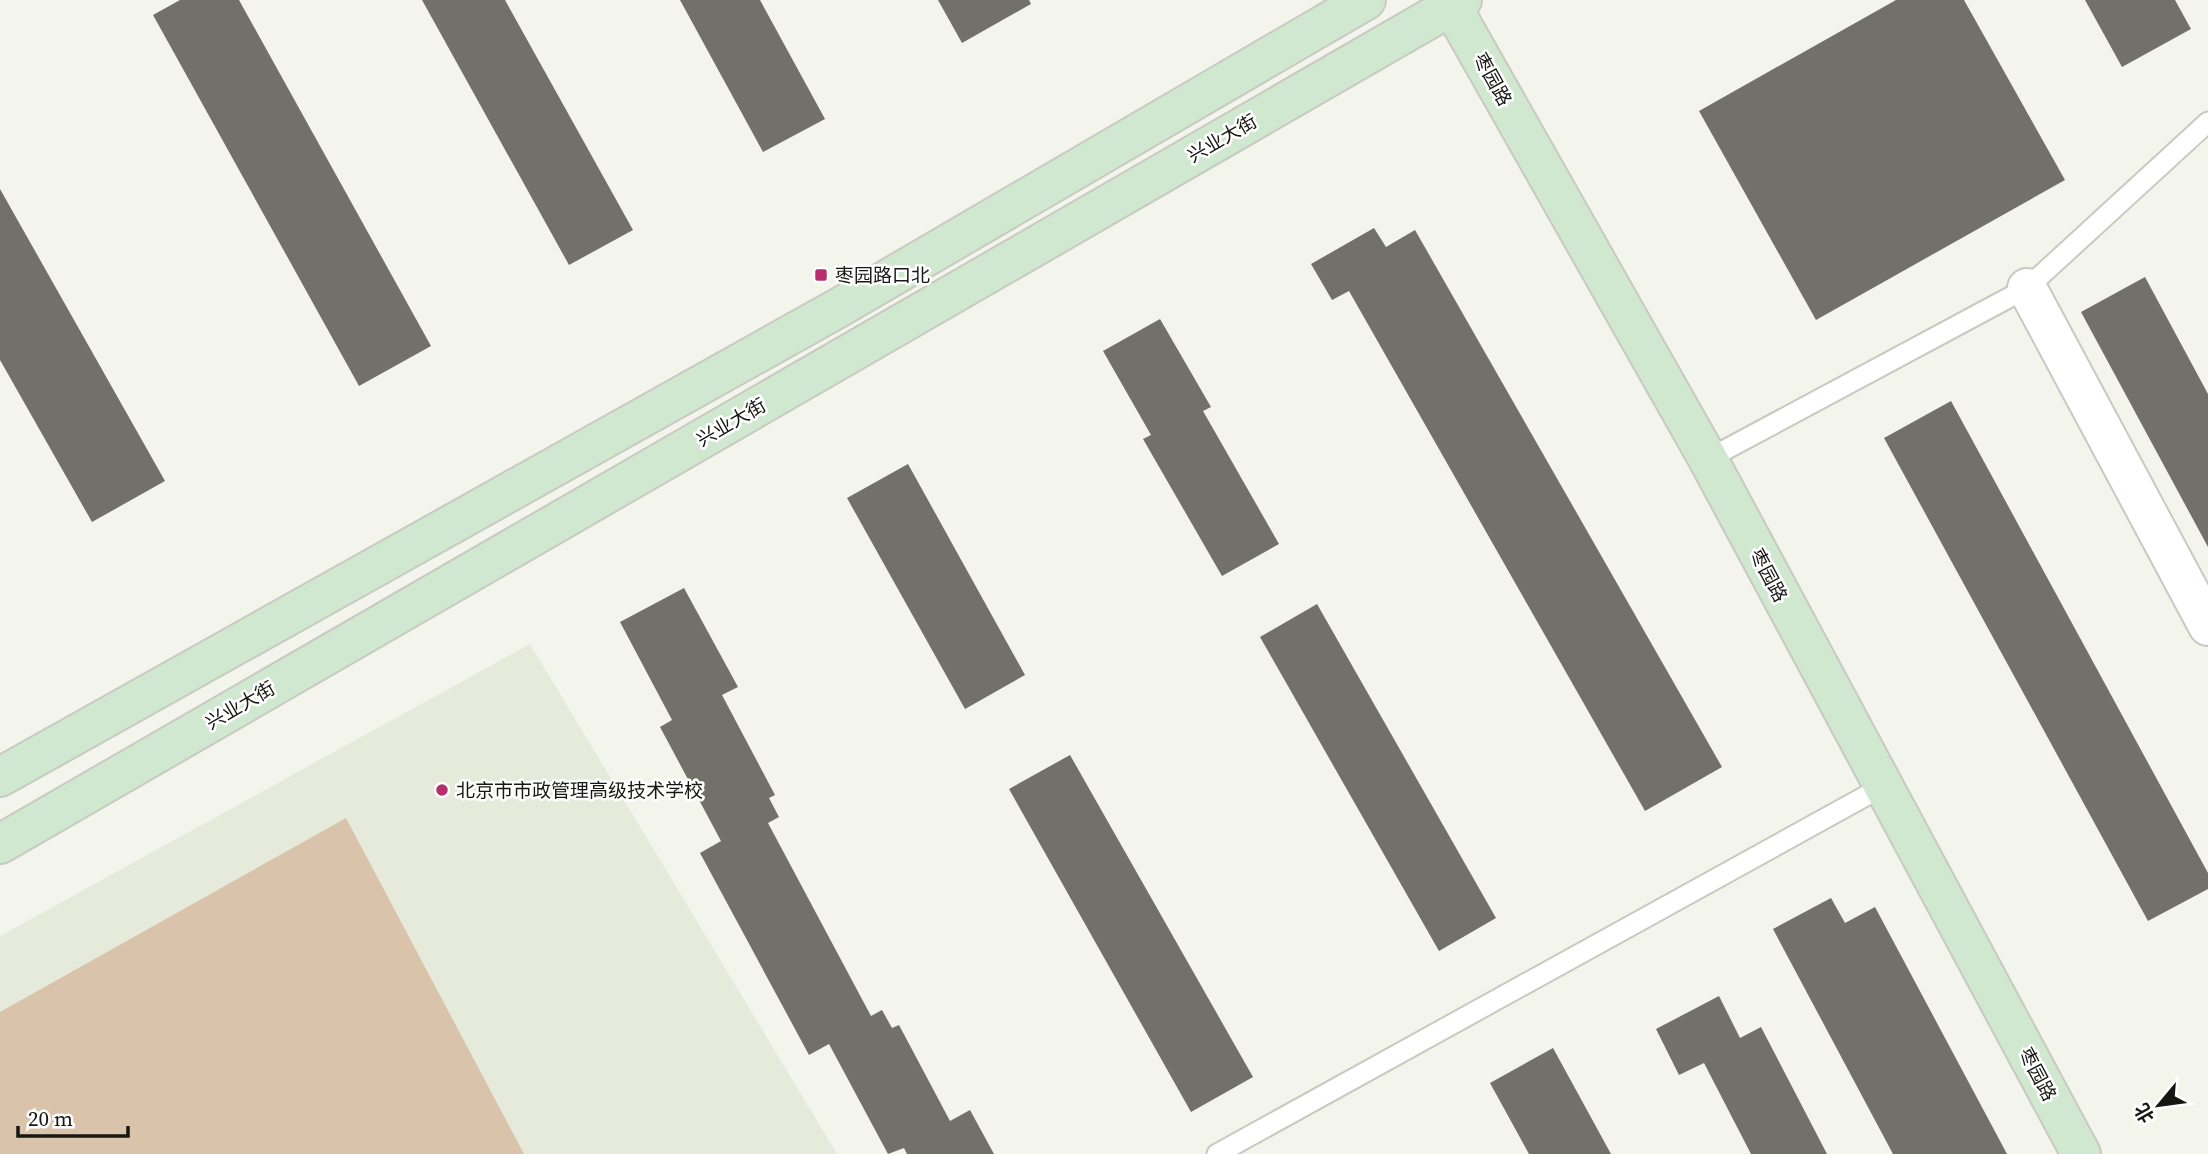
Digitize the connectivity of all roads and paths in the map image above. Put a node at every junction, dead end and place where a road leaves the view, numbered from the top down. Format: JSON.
{"nodes":[{"id":1,"x":1366,"y":0,"type":"edge"},
{"id":2,"x":1454,"y":2,"type":"edge"},
{"id":3,"x":2208,"y":122,"type":"edge"},
{"id":4,"x":2027,"y":288,"type":"junction"},
{"id":5,"x":1708,"y":459,"type":"junction"},
{"id":6,"x":2208,"y":626,"type":"edge"},
{"id":7,"x":0,"y":777,"type":"edge"},
{"id":8,"x":1882,"y":786,"type":"junction"},
{"id":9,"x":0,"y":844,"type":"edge"},
{"id":10,"x":1217,"y":1154,"type":"edge"},
{"id":11,"x":2081,"y":1154,"type":"edge"}],
"edges":[{"from":1,"to":7,"type":"main road"},
{"from":2,"to":5,"type":"main road","name":"枣园路"},
{"from":2,"to":9,"type":"main road","name":"兴业大街"},
{"from":3,"to":4,"type":"lane"},
{"from":4,"to":5,"type":"lane"},
{"from":4,"to":6,"type":"street"},
{"from":5,"to":8,"type":"main road","name":"枣园路"},
{"from":8,"to":10,"type":"lane"},
{"from":8,"to":11,"type":"main road","name":"枣园路"}]}
